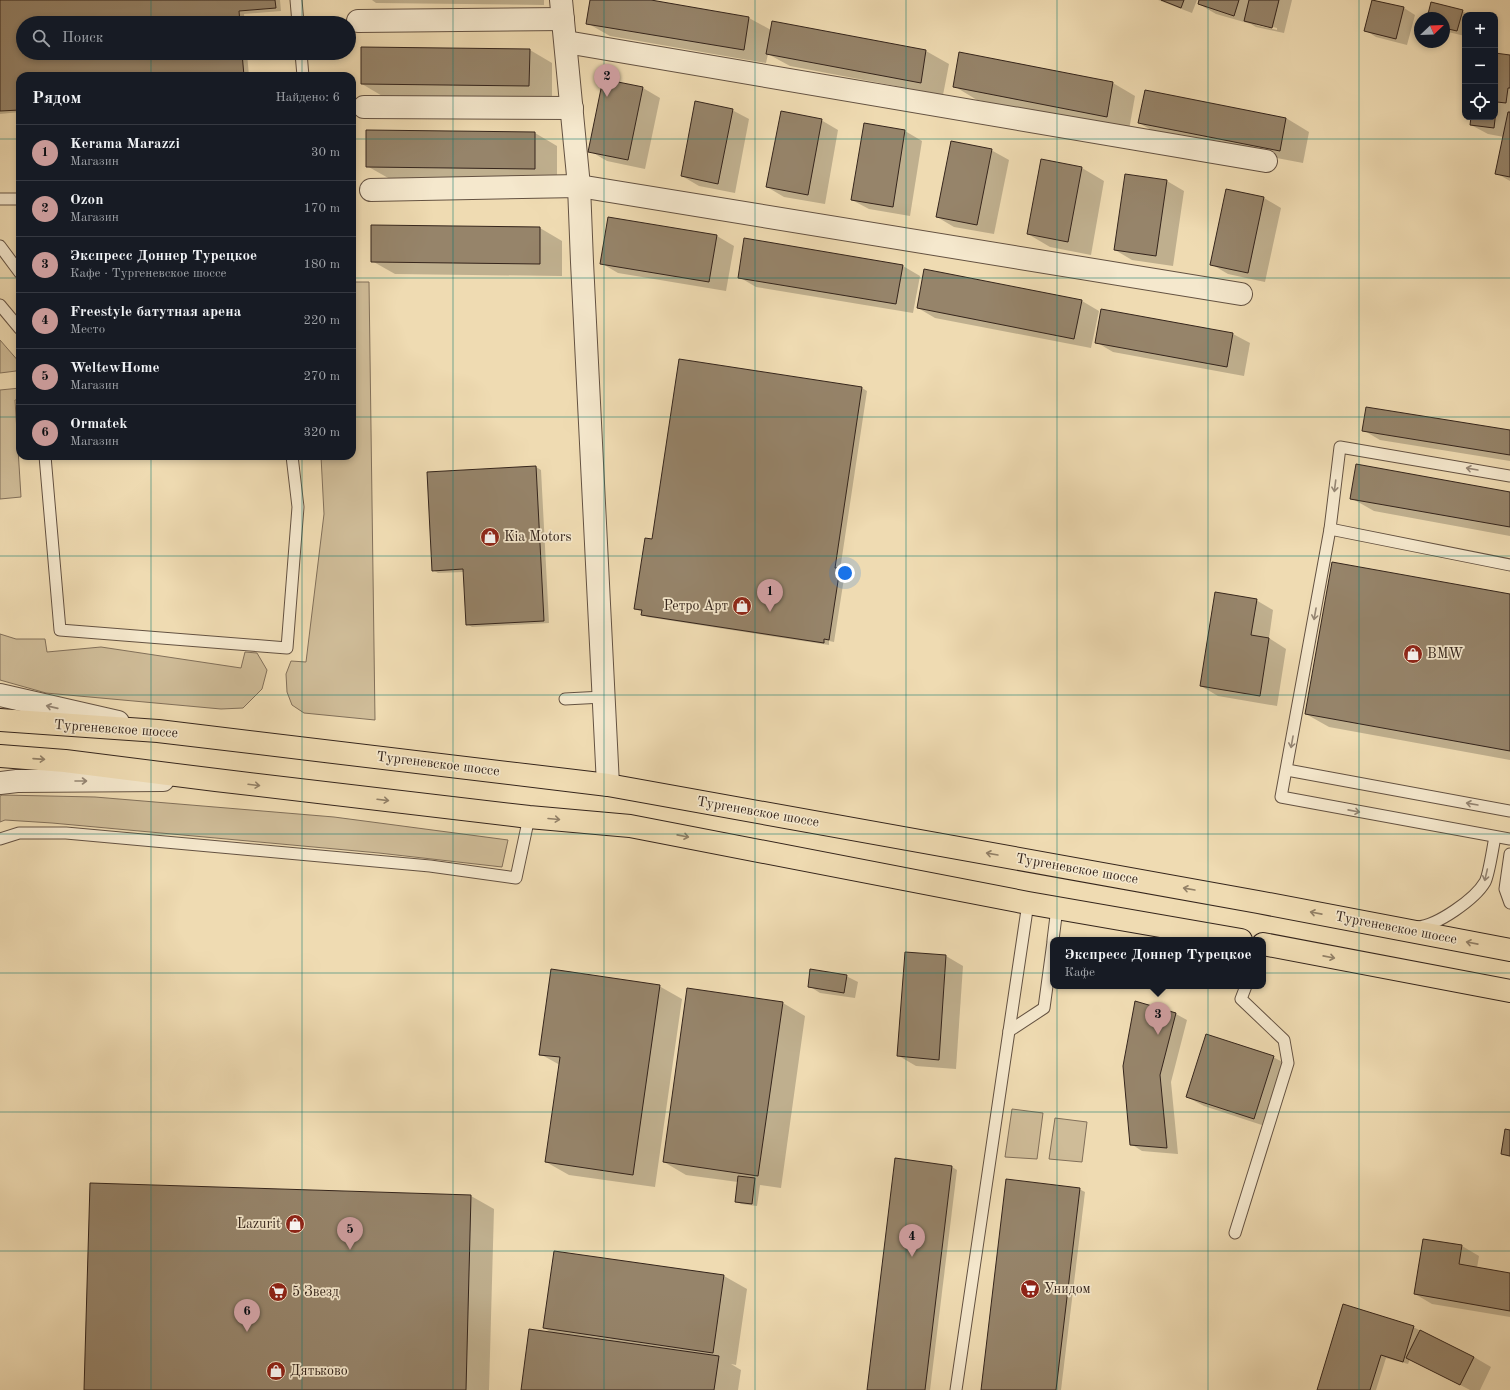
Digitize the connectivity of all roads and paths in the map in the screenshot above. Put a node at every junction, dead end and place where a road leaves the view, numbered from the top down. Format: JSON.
{"nodes":[{"id":1,"x":296,"y":0,"type":"edge"},
{"id":2,"x":562,"y":10,"type":"edge"},
{"id":3,"x":297,"y":16,"type":"edge"},
{"id":4,"x":358,"y":21,"type":"dead end"},
{"id":5,"x":566,"y":42,"type":"junction"},
{"id":6,"x":302,"y":60,"type":"edge"},
{"id":7,"x":303,"y":72,"type":"edge"},
{"id":8,"x":364,"y":107,"type":"dead end"},
{"id":9,"x":572,"y":108,"type":"junction"},
{"id":10,"x":1266,"y":161,"type":"dead end"},
{"id":11,"x":579,"y":186,"type":"junction"},
{"id":12,"x":371,"y":190,"type":"dead end"},
{"id":13,"x":0,"y":199,"type":"edge"},
{"id":14,"x":16,"y":199,"type":"edge"},
{"id":15,"x":0,"y":246,"type":"edge"},
{"id":16,"x":16,"y":268,"type":"edge"},
{"id":17,"x":1241,"y":294,"type":"dead end"},
{"id":18,"x":0,"y":305,"type":"edge"},
{"id":19,"x":16,"y":324,"type":"edge"},
{"id":20,"x":46,"y":460,"type":"edge"},
{"id":21,"x":292,"y":460,"type":"edge"},
{"id":22,"x":1510,"y":476,"type":"edge"},
{"id":23,"x":1330,"y":529,"type":"junction"},
{"id":24,"x":1510,"y":565,"type":"edge"},
{"id":25,"x":0,"y":695,"type":"edge"},
{"id":26,"x":603,"y":697,"type":"junction"},
{"id":27,"x":565,"y":699,"type":"dead end"},
{"id":28,"x":0,"y":720,"type":"edge"},
{"id":29,"x":158,"y":731,"type":"junction"},
{"id":30,"x":0,"y":756,"type":"edge"},
{"id":31,"x":1287,"y":770,"type":"junction"},
{"id":32,"x":216,"y":780,"type":"junction"},
{"id":33,"x":0,"y":783,"type":"edge"},
{"id":34,"x":608,"y":785,"type":"junction"},
{"id":35,"x":1510,"y":811,"type":"edge"},
{"id":36,"x":529,"y":817,"type":"junction"},
{"id":37,"x":1495,"y":837,"type":"junction"},
{"id":38,"x":0,"y":839,"type":"edge"},
{"id":39,"x":1510,"y":839,"type":"edge"},
{"id":40,"x":1510,"y":854,"type":"edge"},
{"id":41,"x":1028,"y":903,"type":"junction"},
{"id":42,"x":1510,"y":903,"type":"edge"},
{"id":43,"x":1057,"y":908,"type":"junction"},
{"id":44,"x":1396,"y":928,"type":"junction"},
{"id":45,"x":1053,"y":937,"type":"edge"},
{"id":46,"x":1224,"y":937,"type":"edge"},
{"id":47,"x":1266,"y":945,"type":"edge"},
{"id":48,"x":1510,"y":950,"type":"edge"},
{"id":49,"x":1050,"y":963,"type":"edge"},
{"id":50,"x":1245,"y":989,"type":"edge"},
{"id":51,"x":1510,"y":991,"type":"edge"},
{"id":52,"x":1009,"y":1031,"type":"junction"},
{"id":53,"x":1235,"y":1233,"type":"dead end"},
{"id":54,"x":956,"y":1390,"type":"edge"}],
"edges":[{"from":1,"to":3,"type":"lane"},
{"from":2,"to":4,"type":"street"},
{"from":2,"to":5,"type":"street"},
{"from":5,"to":9,"type":"street"},
{"from":5,"to":10,"type":"street"},
{"from":6,"to":7,"type":"lane"},
{"from":8,"to":9,"type":"street"},
{"from":9,"to":11,"type":"street"},
{"from":11,"to":12,"type":"street"},
{"from":11,"to":17,"type":"street"},
{"from":11,"to":26,"type":"street"},
{"from":13,"to":14,"type":"lane"},
{"from":15,"to":16,"type":"lane"},
{"from":18,"to":19,"type":"lane"},
{"from":20,"to":21,"type":"lane"},
{"from":22,"to":23,"type":"lane","one_way":true},
{"from":23,"to":24,"type":"lane"},
{"from":23,"to":31,"type":"lane","one_way":true},
{"from":29,"to":25,"type":"street","one_way":true},
{"from":26,"to":27,"type":"lane"},
{"from":26,"to":34,"type":"street"},
{"from":28,"to":29,"type":"highway","name":"Тургеневское шоссе"},
{"from":29,"to":34,"type":"highway","name":"Тургеневское шоссе"},
{"from":30,"to":32,"type":"highway","one_way":true},
{"from":35,"to":31,"type":"lane","one_way":true},
{"from":31,"to":37,"type":"lane","one_way":true},
{"from":33,"to":32,"type":"street","one_way":true},
{"from":32,"to":36,"type":"highway","one_way":true},
{"from":44,"to":34,"type":"highway","name":"Тургеневское шоссе","one_way":true},
{"from":36,"to":38,"type":"lane"},
{"from":36,"to":41,"type":"highway","one_way":true},
{"from":37,"to":39,"type":"lane"},
{"from":37,"to":44,"type":"lane","one_way":true},
{"from":40,"to":42,"type":"lane"},
{"from":41,"to":43,"type":"highway"},
{"from":41,"to":52,"type":"lane"},
{"from":43,"to":45,"type":"lane"},
{"from":43,"to":46,"type":"highway"},
{"from":48,"to":44,"type":"highway","name":"Тургеневское шоссе","one_way":true},
{"from":47,"to":51,"type":"highway","one_way":true},
{"from":49,"to":52,"type":"lane"},
{"from":50,"to":53,"type":"lane"},
{"from":52,"to":54,"type":"lane"}]}
